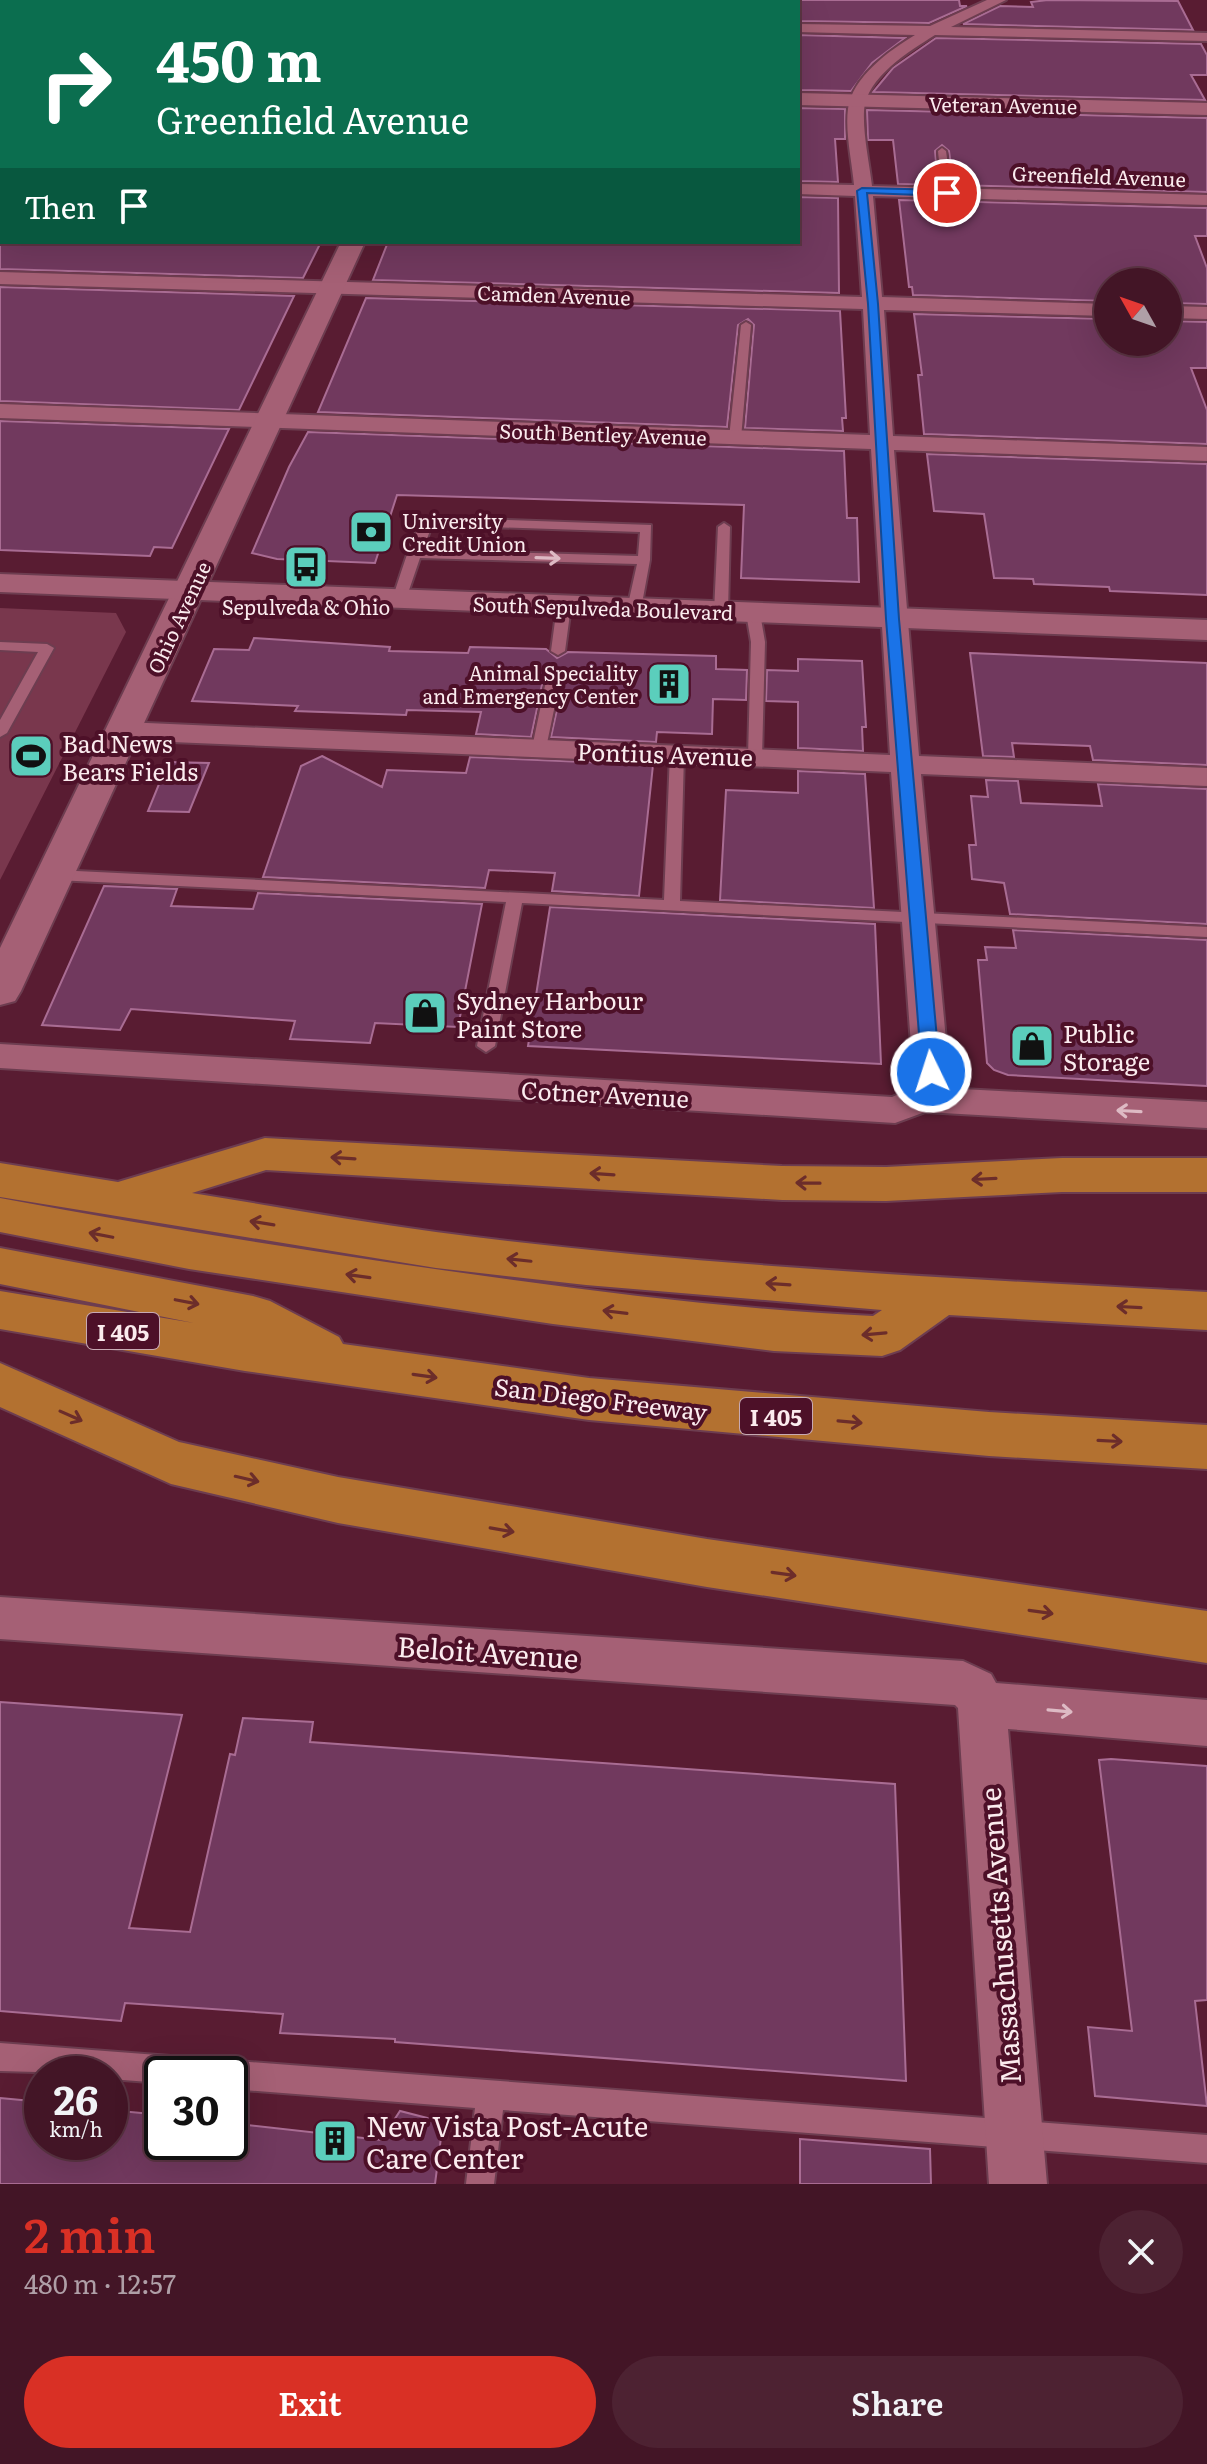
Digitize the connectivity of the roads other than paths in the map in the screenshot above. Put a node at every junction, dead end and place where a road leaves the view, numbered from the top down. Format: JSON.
{"nodes":[{"id":1,"x":999,"y":0,"type":"edge"},
{"id":2,"x":800,"y":28,"type":"edge"},
{"id":3,"x":931,"y":31,"type":"junction"},
{"id":4,"x":1207,"y":37,"type":"edge"},
{"id":5,"x":800,"y":99,"type":"edge"},
{"id":6,"x":858,"y":101,"type":"junction"},
{"id":7,"x":1207,"y":109,"type":"edge"},
{"id":8,"x":942,"y":151,"type":"dead end"},
{"id":9,"x":800,"y":189,"type":"edge"},
{"id":10,"x":862,"y":191,"type":"junction"},
{"id":11,"x":947,"y":193,"type":"junction"},
{"id":12,"x":1207,"y":200,"type":"edge"},
{"id":13,"x":352,"y":244,"type":"edge"},
{"id":14,"x":0,"y":278,"type":"edge"},
{"id":15,"x":332,"y":287,"type":"junction"},
{"id":16,"x":873,"y":304,"type":"junction"},
{"id":17,"x":1094,"y":310,"type":"edge"},
{"id":18,"x":1182,"y":312,"type":"edge"},
{"id":19,"x":1207,"y":313,"type":"edge"},
{"id":20,"x":746,"y":325,"type":"dead end"},
{"id":21,"x":0,"y":411,"type":"edge"},
{"id":22,"x":271,"y":420,"type":"junction"},
{"id":23,"x":735,"y":438,"type":"junction"},
{"id":24,"x":881,"y":444,"type":"junction"},
{"id":25,"x":1207,"y":454,"type":"edge"},
{"id":26,"x":724,"y":527,"type":"dead end"},
{"id":27,"x":414,"y":554,"type":"junction"},
{"id":28,"x":644,"y":560,"type":"junction"},
{"id":29,"x":0,"y":583,"type":"edge"},
{"id":30,"x":190,"y":591,"type":"junction"},
{"id":31,"x":399,"y":599,"type":"junction"},
{"id":32,"x":564,"y":606,"type":"junction"},
{"id":33,"x":634,"y":609,"type":"junction"},
{"id":34,"x":737,"y":613,"type":"junction"},
{"id":35,"x":893,"y":619,"type":"junction"},
{"id":36,"x":1207,"y":630,"type":"edge"},
{"id":37,"x":0,"y":646,"type":"edge"},
{"id":38,"x":558,"y":651,"type":"dead end"},
{"id":39,"x":553,"y":681,"type":"dead end"},
{"id":40,"x":124,"y":731,"type":"junction"},
{"id":41,"x":0,"y":733,"type":"edge"},
{"id":42,"x":539,"y":748,"type":"junction"},
{"id":43,"x":677,"y":754,"type":"junction"},
{"id":44,"x":755,"y":757,"type":"junction"},
{"id":45,"x":906,"y":764,"type":"junction"},
{"id":46,"x":1207,"y":777,"type":"edge"},
{"id":47,"x":56,"y":875,"type":"junction"},
{"id":48,"x":515,"y":897,"type":"junction"},
{"id":49,"x":672,"y":905,"type":"junction"},
{"id":50,"x":920,"y":917,"type":"junction"},
{"id":51,"x":1207,"y":932,"type":"edge"},
{"id":52,"x":0,"y":991,"type":"edge"},
{"id":53,"x":486,"y":1046,"type":"dead end"},
{"id":54,"x":0,"y":1056,"type":"edge"},
{"id":55,"x":921,"y":1099,"type":"junction"},
{"id":56,"x":1207,"y":1115,"type":"edge"},
{"id":57,"x":1207,"y":1175,"type":"edge"},
{"id":58,"x":0,"y":1180,"type":"edge"},
{"id":59,"x":115,"y":1200,"type":"junction"},
{"id":60,"x":0,"y":1215,"type":"edge"},
{"id":61,"x":0,"y":1266,"type":"edge"},
{"id":62,"x":940,"y":1296,"type":"junction"},
{"id":63,"x":0,"y":1310,"type":"edge"},
{"id":64,"x":1207,"y":1311,"type":"edge"},
{"id":65,"x":348,"y":1365,"type":"junction"},
{"id":66,"x":0,"y":1384,"type":"edge"},
{"id":67,"x":1207,"y":1447,"type":"edge"},
{"id":68,"x":0,"y":1618,"type":"edge"},
{"id":69,"x":1207,"y":1637,"type":"edge"},
{"id":70,"x":978,"y":1697,"type":"junction"},
{"id":71,"x":1207,"y":1723,"type":"edge"},
{"id":72,"x":0,"y":2057,"type":"edge"},
{"id":73,"x":144,"y":2068,"type":"edge"},
{"id":74,"x":248,"y":2076,"type":"edge"},
{"id":75,"x":491,"y":2094,"type":"junction"},
{"id":76,"x":1207,"y":2149,"type":"edge"},
{"id":77,"x":1016,"y":2159,"type":"edge"},
{"id":78,"x":480,"y":2184,"type":"edge"}],
"edges":[{"from":1,"to":3,"type":"street"},
{"from":2,"to":3,"type":"street"},
{"from":3,"to":4,"type":"street"},
{"from":3,"to":6,"type":"street"},
{"from":5,"to":6,"type":"street","name":"Veteran Avenue"},
{"from":6,"to":7,"type":"street","name":"Veteran Avenue"},
{"from":6,"to":10,"type":"street"},
{"from":8,"to":11,"type":"lane"},
{"from":9,"to":10,"type":"street","name":"Greenfield Avenue"},
{"from":10,"to":11,"type":"street","name":"Greenfield Avenue"},
{"from":10,"to":16,"type":"street"},
{"from":11,"to":12,"type":"street","name":"Greenfield Avenue"},
{"from":13,"to":15,"type":"street","name":"Ohio Avenue"},
{"from":14,"to":15,"type":"street","name":"Camden Avenue"},
{"from":15,"to":16,"type":"street","name":"Camden Avenue"},
{"from":15,"to":22,"type":"street","name":"Ohio Avenue"},
{"from":16,"to":17,"type":"street","name":"Camden Avenue"},
{"from":16,"to":24,"type":"street"},
{"from":18,"to":19,"type":"street"},
{"from":20,"to":23,"type":"lane"},
{"from":21,"to":22,"type":"street","name":"South Bentley Avenue"},
{"from":22,"to":23,"type":"street","name":"South Bentley Avenue"},
{"from":22,"to":30,"type":"street","name":"Ohio Avenue"},
{"from":23,"to":24,"type":"street","name":"South Bentley Avenue"},
{"from":24,"to":25,"type":"street","name":"South Bentley Avenue"},
{"from":24,"to":35,"type":"street"},
{"from":26,"to":34,"type":"lane"},
{"from":27,"to":28,"type":"lane","one_way":true},
{"from":27,"to":28,"type":"lane"},
{"from":27,"to":31,"type":"lane"},
{"from":28,"to":33,"type":"lane"},
{"from":29,"to":30,"type":"street","name":"South Sepulveda Boulevard"},
{"from":30,"to":31,"type":"street","name":"South Sepulveda Boulevard"},
{"from":30,"to":40,"type":"street","name":"Ohio Avenue"},
{"from":31,"to":32,"type":"street","name":"South Sepulveda Boulevard"},
{"from":32,"to":33,"type":"street","name":"South Sepulveda Boulevard"},
{"from":32,"to":38,"type":"lane"},
{"from":33,"to":34,"type":"street","name":"South Sepulveda Boulevard"},
{"from":34,"to":35,"type":"street","name":"South Sepulveda Boulevard"},
{"from":34,"to":44,"type":"lane"},
{"from":35,"to":36,"type":"street","name":"South Sepulveda Boulevard"},
{"from":35,"to":45,"type":"street"},
{"from":37,"to":41,"type":"lane"},
{"from":39,"to":42,"type":"lane"},
{"from":40,"to":42,"type":"street","name":"Pontius Avenue"},
{"from":40,"to":47,"type":"street","name":"Ohio Avenue"},
{"from":42,"to":43,"type":"street","name":"Pontius Avenue"},
{"from":43,"to":44,"type":"street","name":"Pontius Avenue"},
{"from":43,"to":49,"type":"lane"},
{"from":44,"to":45,"type":"street","name":"Pontius Avenue"},
{"from":45,"to":46,"type":"street","name":"Pontius Avenue"},
{"from":45,"to":50,"type":"street"},
{"from":47,"to":48,"type":"lane"},
{"from":47,"to":52,"type":"street","name":"Ohio Avenue"},
{"from":48,"to":49,"type":"lane"},
{"from":48,"to":53,"type":"lane"},
{"from":49,"to":50,"type":"lane"},
{"from":50,"to":51,"type":"lane"},
{"from":50,"to":55,"type":"street"},
{"from":54,"to":55,"type":"street","name":"Cotner Avenue"},
{"from":56,"to":55,"type":"street","name":"Cotner Avenue","one_way":true},
{"from":57,"to":59,"type":"highway","one_way":true},
{"from":58,"to":59,"type":"highway"},
{"from":62,"to":59,"type":"highway","one_way":true},
{"from":62,"to":60,"type":"highway","one_way":true},
{"from":61,"to":65,"type":"highway","one_way":true},
{"from":64,"to":62,"type":"highway","one_way":true},
{"from":63,"to":65,"type":"highway","name":"San Diego Freeway","number":"I 405"},
{"from":65,"to":67,"type":"highway","name":"San Diego Freeway","number":"I 405","one_way":true},
{"from":66,"to":69,"type":"highway","one_way":true},
{"from":68,"to":70,"type":"street","name":"Beloit Avenue"},
{"from":70,"to":71,"type":"street","name":"Beloit Avenue","one_way":true},
{"from":70,"to":77,"type":"street","name":"Massachusetts Avenue"},
{"from":72,"to":73,"type":"lane"},
{"from":74,"to":75,"type":"lane"},
{"from":75,"to":77,"type":"lane"},
{"from":75,"to":78,"type":"lane"},
{"from":76,"to":77,"type":"lane"}]}
